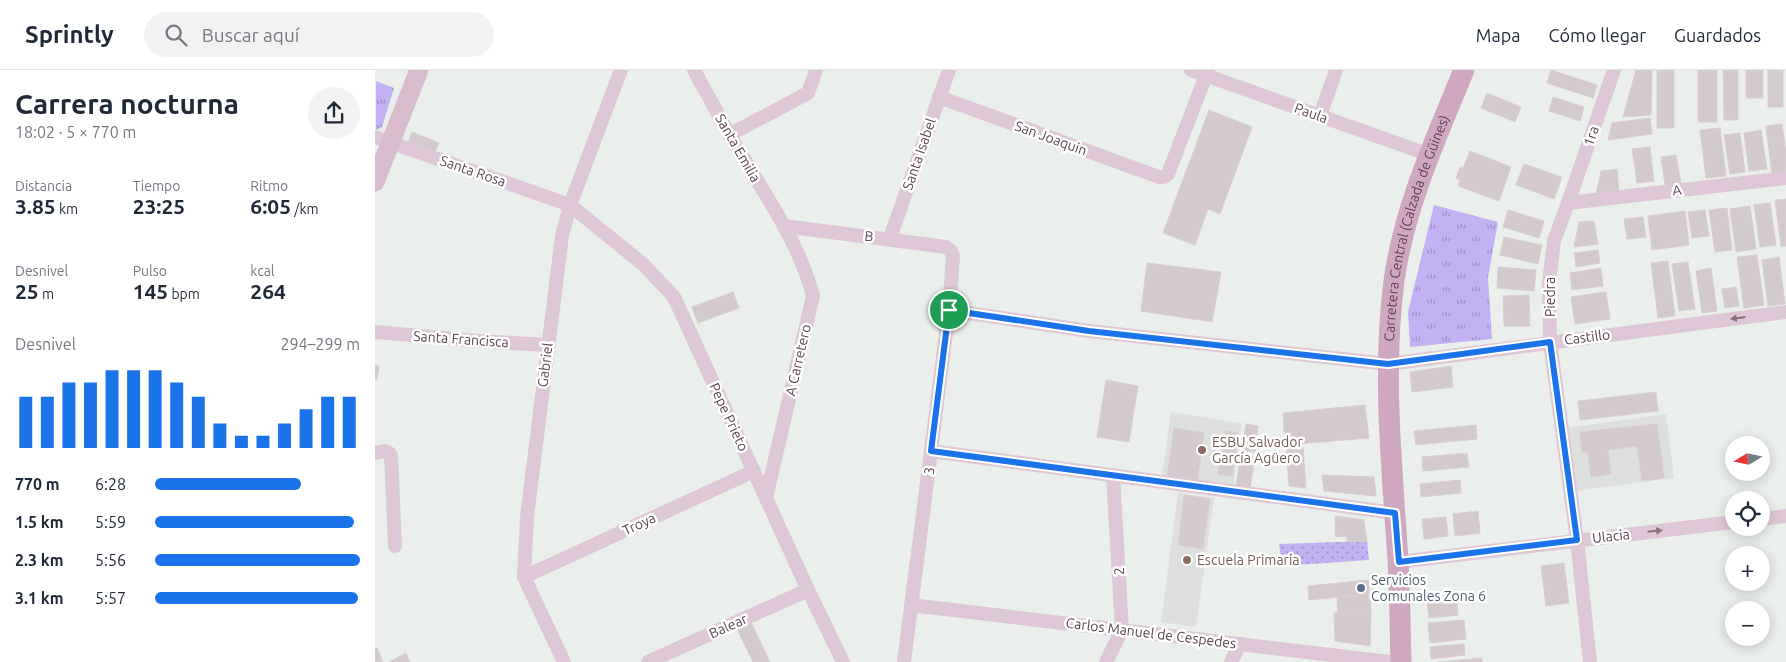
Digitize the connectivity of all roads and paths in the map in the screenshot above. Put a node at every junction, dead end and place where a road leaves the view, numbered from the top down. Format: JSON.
{"nodes":[{"id":1,"x":419,"y":70,"type":"edge"},
{"id":2,"x":621,"y":70,"type":"edge"},
{"id":3,"x":694,"y":70,"type":"edge"},
{"id":4,"x":816,"y":70,"type":"edge"},
{"id":5,"x":949,"y":70,"type":"edge"},
{"id":6,"x":1191,"y":70,"type":"edge"},
{"id":7,"x":1336,"y":70,"type":"edge"},
{"id":8,"x":1464,"y":70,"type":"edge"},
{"id":9,"x":1614,"y":70,"type":"edge"},
{"id":10,"x":1207,"y":73,"type":"edge"},
{"id":11,"x":939,"y":97,"type":"junction"},
{"id":12,"x":1320,"y":116,"type":"junction"},
{"id":13,"x":729,"y":135,"type":"junction"},
{"id":14,"x":383,"y":140,"type":"edge"},
{"id":15,"x":1430,"y":155,"type":"junction"},
{"id":16,"x":1786,"y":178,"type":"edge"},
{"id":17,"x":375,"y":182,"type":"edge"},
{"id":18,"x":1568,"y":203,"type":"junction"},
{"id":19,"x":570,"y":205,"type":"junction"},
{"id":20,"x":784,"y":226,"type":"junction"},
{"id":21,"x":890,"y":238,"type":"junction"},
{"id":22,"x":951,"y":251,"type":"joint"},
{"id":23,"x":949,"y":310,"type":"junction"},
{"id":24,"x":1786,"y":312,"type":"edge"},
{"id":25,"x":375,"y":332,"type":"edge"},
{"id":26,"x":1550,"y":342,"type":"junction"},
{"id":27,"x":548,"y":345,"type":"junction"},
{"id":28,"x":1388,"y":364,"type":"junction"},
{"id":29,"x":931,"y":451,"type":"junction"},
{"id":30,"x":375,"y":453,"type":"edge"},
{"id":31,"x":754,"y":471,"type":"junction"},
{"id":32,"x":1113,"y":475,"type":"junction"},
{"id":33,"x":766,"y":498,"type":"junction"},
{"id":34,"x":1395,"y":513,"type":"junction"},
{"id":35,"x":1786,"y":516,"type":"edge"},
{"id":36,"x":1770,"y":518,"type":"edge"},
{"id":37,"x":1725,"y":523,"type":"edge"},
{"id":38,"x":1577,"y":540,"type":"junction"},
{"id":39,"x":395,"y":546,"type":"dead end"},
{"id":40,"x":1399,"y":562,"type":"junction"},
{"id":41,"x":524,"y":577,"type":"junction"},
{"id":42,"x":808,"y":590,"type":"junction"},
{"id":43,"x":911,"y":605,"type":"junction"},
{"id":44,"x":1122,"y":630,"type":"junction"},
{"id":45,"x":1240,"y":644,"type":"junction"},
{"id":46,"x":564,"y":662,"type":"edge"},
{"id":47,"x":648,"y":662,"type":"edge"},
{"id":48,"x":843,"y":662,"type":"edge"},
{"id":49,"x":903,"y":662,"type":"edge"},
{"id":50,"x":1105,"y":662,"type":"edge"},
{"id":51,"x":1231,"y":662,"type":"edge"},
{"id":52,"x":1390,"y":662,"type":"edge"},
{"id":53,"x":1401,"y":662,"type":"edge"},
{"id":54,"x":1590,"y":662,"type":"edge"}],
"edges":[{"from":1,"to":14,"type":"main road"},
{"from":2,"to":19,"type":"street","name":"Gabriel"},
{"from":3,"to":13,"type":"street","name":"Santa Emilia"},
{"from":4,"to":13,"type":"street"},
{"from":5,"to":11,"type":"street","name":"Santa Isabel"},
{"from":6,"to":10,"type":"street","name":"Paula"},
{"from":7,"to":12,"type":"street"},
{"from":8,"to":15,"type":"main road","name":"Carretera Central (Calzada de Güines)"},
{"from":9,"to":18,"type":"street","name":"1ra"},
{"from":10,"to":11,"type":"street","name":"San Joaquin"},
{"from":10,"to":12,"type":"street","name":"Paula"},
{"from":11,"to":21,"type":"street","name":"Santa Isabel"},
{"from":12,"to":15,"type":"street","name":"Paula"},
{"from":13,"to":20,"type":"street","name":"Santa Emilia"},
{"from":14,"to":17,"type":"main road"},
{"from":14,"to":19,"type":"street","name":"Santa Rosa"},
{"from":15,"to":28,"type":"main road","name":"Carretera Central (Calzada de Güines)"},
{"from":16,"to":18,"type":"street","name":"A"},
{"from":18,"to":26,"type":"street","name":"Piedra"},
{"from":19,"to":27,"type":"street","name":"Gabriel"},
{"from":19,"to":31,"type":"street","name":"Pepe Prieto"},
{"from":20,"to":21,"type":"street","name":"B"},
{"from":20,"to":33,"type":"street","name":"A Carretero"},
{"from":21,"to":22,"type":"street","name":"B"},
{"from":22,"to":23,"type":"street","name":"3"},
{"from":23,"to":28,"type":"street","name":"Castillo"},
{"from":23,"to":29,"type":"street","name":"3"},
{"from":24,"to":26,"type":"street","name":"Castillo","one_way":true},
{"from":25,"to":27,"type":"street","name":"Santa Francisca"},
{"from":26,"to":28,"type":"street","name":"Castillo"},
{"from":26,"to":38,"type":"street","name":"Piedra"},
{"from":27,"to":41,"type":"street","name":"Gabriel"},
{"from":28,"to":34,"type":"main road","name":"Carretera Central (Calzada de Güines)"},
{"from":29,"to":32,"type":"street"},
{"from":29,"to":43,"type":"street","name":"3"},
{"from":30,"to":39,"type":"street"},
{"from":31,"to":33,"type":"street","name":"Pepe Prieto"},
{"from":31,"to":41,"type":"street","name":"Troya"},
{"from":32,"to":34,"type":"street"},
{"from":32,"to":44,"type":"street","name":"2"},
{"from":33,"to":42,"type":"street","name":"Pepe Prieto"},
{"from":34,"to":40,"type":"main road","name":"Carretera Central (Calzada de Güines)"},
{"from":35,"to":36,"type":"street"},
{"from":38,"to":37,"type":"street","name":"Ulacia","one_way":true},
{"from":38,"to":40,"type":"street","name":"Ulacia"},
{"from":38,"to":54,"type":"street","name":"Piedra"},
{"from":40,"to":53,"type":"main road","name":"Carretera Central (Calzada de Güines)"},
{"from":41,"to":46,"type":"street","name":"Gabriel"},
{"from":42,"to":47,"type":"street","name":"Balear"},
{"from":42,"to":48,"type":"street","name":"Pepe Prieto"},
{"from":43,"to":44,"type":"street","name":"Carlos Manuel de Cespedes"},
{"from":43,"to":49,"type":"street","name":"3"},
{"from":44,"to":45,"type":"street","name":"Carlos Manuel de Cespedes"},
{"from":44,"to":50,"type":"street"},
{"from":45,"to":51,"type":"street"},
{"from":45,"to":52,"type":"street","name":"Carlos Manuel de Cespedes"}]}
